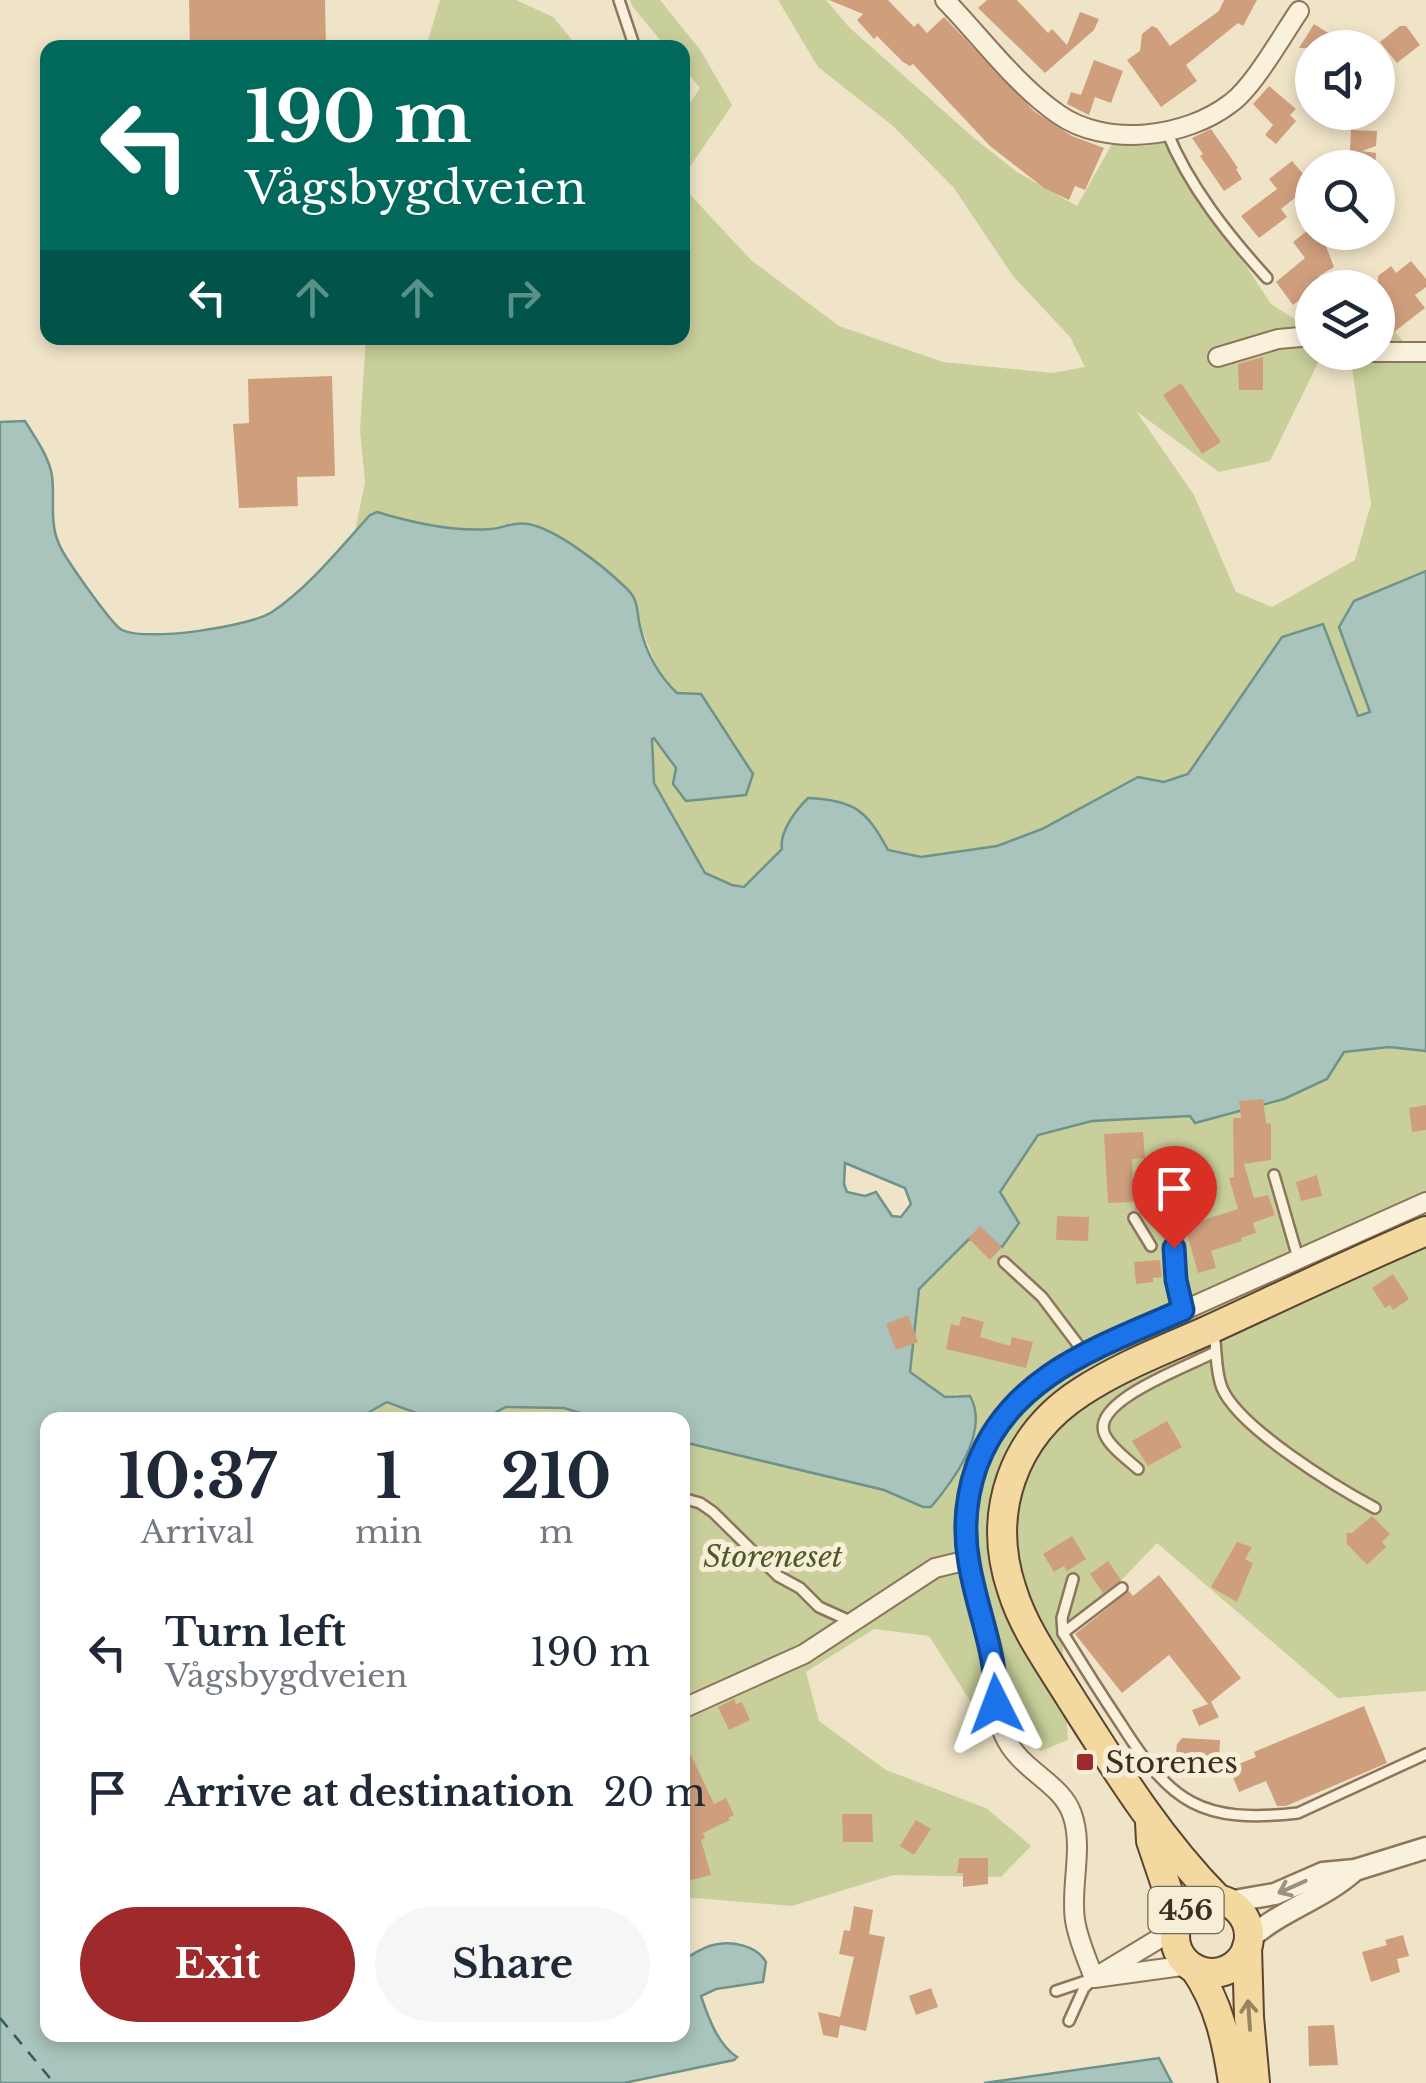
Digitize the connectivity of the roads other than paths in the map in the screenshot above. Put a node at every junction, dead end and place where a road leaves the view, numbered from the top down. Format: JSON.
{"nodes":[{"id":1,"x":620,"y":0,"type":"edge"},
{"id":2,"x":945,"y":0,"type":"edge"},
{"id":3,"x":1299,"y":11,"type":"dead end"},
{"id":4,"x":633,"y":40,"type":"edge"},
{"id":5,"x":1167,"y":132,"type":"junction"},
{"id":6,"x":1266,"y":278,"type":"dead end"},
{"id":7,"x":1295,"y":338,"type":"edge"},
{"id":8,"x":1395,"y":352,"type":"edge"},
{"id":9,"x":1426,"y":352,"type":"edge"},
{"id":10,"x":1218,"y":357,"type":"dead end"},
{"id":11,"x":1274,"y":1175,"type":"dead end"},
{"id":12,"x":1176,"y":1184,"type":"dead end"},
{"id":13,"x":1426,"y":1202,"type":"edge"},
{"id":14,"x":1134,"y":1218,"type":"dead end"},
{"id":15,"x":1426,"y":1231,"type":"edge"},
{"id":16,"x":1151,"y":1246,"type":"dead end"},
{"id":17,"x":1298,"y":1258,"type":"junction"},
{"id":18,"x":1004,"y":1262,"type":"dead end"},
{"id":19,"x":1183,"y":1310,"type":"junction"},
{"id":20,"x":1214,"y":1340,"type":"junction"},
{"id":21,"x":1084,"y":1354,"type":"junction"},
{"id":22,"x":1138,"y":1469,"type":"dead end"},
{"id":23,"x":690,"y":1500,"type":"edge"},
{"id":24,"x":1376,"y":1508,"type":"dead end"},
{"id":25,"x":968,"y":1560,"type":"junction"},
{"id":26,"x":1073,"y":1579,"type":"dead end"},
{"id":27,"x":1122,"y":1588,"type":"dead end"},
{"id":28,"x":853,"y":1622,"type":"junction"},
{"id":29,"x":1064,"y":1633,"type":"junction"},
{"id":30,"x":690,"y":1705,"type":"edge"},
{"id":31,"x":1426,"y":1754,"type":"edge"},
{"id":32,"x":1426,"y":1848,"type":"edge"},
{"id":33,"x":1169,"y":1858,"type":"junction"},
{"id":34,"x":1355,"y":1870,"type":"junction"},
{"id":35,"x":1223,"y":1900,"type":"junction"},
{"id":36,"x":1176,"y":1924,"type":"junction"},
{"id":37,"x":1248,"y":1943,"type":"junction"},
{"id":38,"x":1192,"y":1967,"type":"junction"},
{"id":39,"x":1094,"y":1978,"type":"junction"},
{"id":40,"x":1056,"y":1991,"type":"dead end"},
{"id":41,"x":1069,"y":2021,"type":"dead end"},
{"id":42,"x":1233,"y":2083,"type":"edge"},
{"id":43,"x":1255,"y":2083,"type":"edge"}],
"edges":[{"from":1,"to":4,"type":"lane"},
{"from":2,"to":5,"type":"street"},
{"from":3,"to":5,"type":"street"},
{"from":5,"to":6,"type":"lane"},
{"from":7,"to":10,"type":"street"},
{"from":8,"to":9,"type":"street"},
{"from":11,"to":17,"type":"lane"},
{"from":12,"to":19,"type":"lane"},
{"from":13,"to":17,"type":"street"},
{"from":14,"to":16,"type":"lane"},
{"from":15,"to":20,"type":"main road","number":"456"},
{"from":17,"to":19,"type":"street"},
{"from":18,"to":21,"type":"lane"},
{"from":19,"to":21,"type":"street"},
{"from":20,"to":22,"type":"lane"},
{"from":20,"to":24,"type":"lane"},
{"from":20,"to":33,"type":"main road","number":"456"},
{"from":21,"to":25,"type":"street"},
{"from":23,"to":28,"type":"lane"},
{"from":25,"to":28,"type":"street"},
{"from":25,"to":39,"type":"street"},
{"from":26,"to":29,"type":"lane"},
{"from":27,"to":29,"type":"lane"},
{"from":28,"to":30,"type":"street"},
{"from":29,"to":31,"type":"lane"},
{"from":32,"to":34,"type":"street"},
{"from":33,"to":35,"type":"main road","number":"456"},
{"from":33,"to":36,"type":"main road","number":"456"},
{"from":34,"to":35,"type":"street","one_way":true},
{"from":34,"to":37,"type":"street"},
{"from":35,"to":36,"type":"main road","number":"456"},
{"from":35,"to":37,"type":"main road","number":"456"},
{"from":36,"to":38,"type":"main road","number":"456"},
{"from":36,"to":39,"type":"street"},
{"from":37,"to":38,"type":"main road","number":"456"},
{"from":43,"to":37,"type":"main road","number":"456","one_way":true},
{"from":38,"to":39,"type":"street"},
{"from":38,"to":42,"type":"main road","number":"456"},
{"from":39,"to":40,"type":"lane"},
{"from":39,"to":41,"type":"lane"}]}
